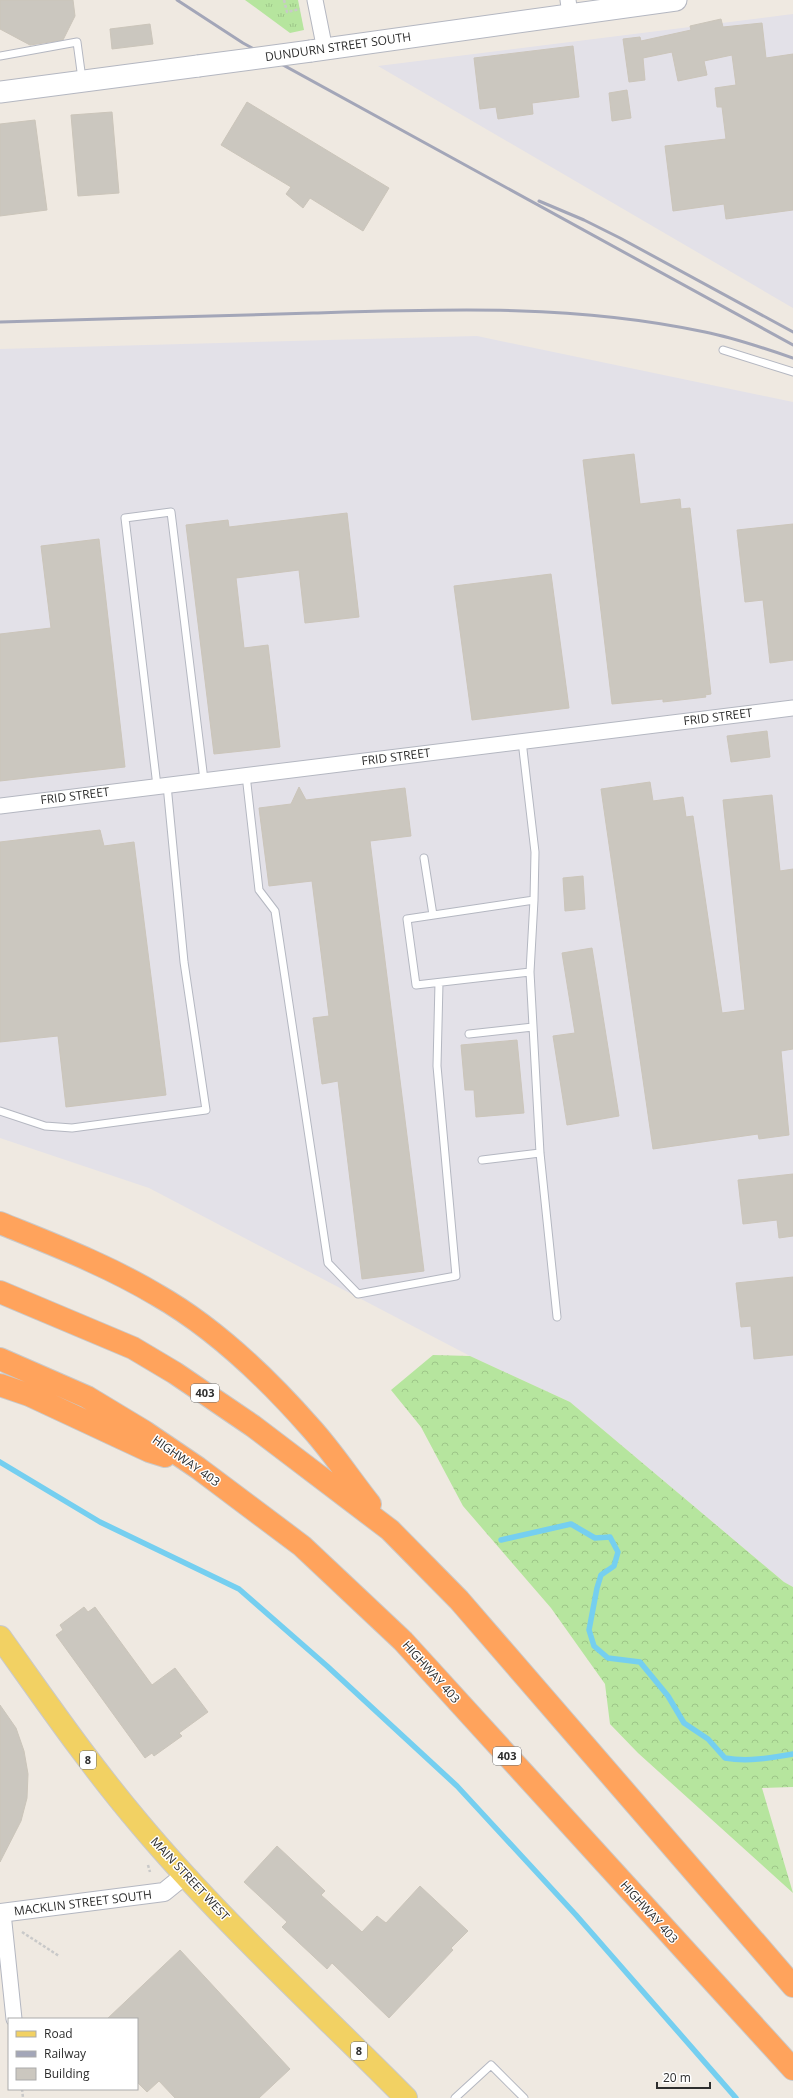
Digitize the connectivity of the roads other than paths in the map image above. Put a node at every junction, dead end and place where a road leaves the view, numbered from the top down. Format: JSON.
{"nodes":[{"id":1,"x":676,"y":0,"type":"edge"},
{"id":2,"x":315,"y":3,"type":"edge"},
{"id":3,"x":569,"y":7,"type":"edge"},
{"id":4,"x":318,"y":50,"type":"junction"},
{"id":5,"x":0,"y":56,"type":"edge"},
{"id":6,"x":83,"y":81,"type":"junction"},
{"id":7,"x":0,"y":92,"type":"edge"},
{"id":8,"x":723,"y":350,"type":"dead end"},
{"id":9,"x":793,"y":372,"type":"edge"},
{"id":10,"x":793,"y":708,"type":"edge"},
{"id":11,"x":522,"y":741,"type":"junction"},
{"id":12,"x":246,"y":775,"type":"junction"},
{"id":13,"x":204,"y":780,"type":"junction"},
{"id":14,"x":162,"y":786,"type":"junction"},
{"id":15,"x":0,"y":806,"type":"edge"},
{"id":16,"x":424,"y":858,"type":"dead end"},
{"id":17,"x":534,"y":900,"type":"junction"},
{"id":18,"x":433,"y":915,"type":"junction"},
{"id":19,"x":530,"y":972,"type":"junction"},
{"id":20,"x":439,"y":983,"type":"junction"},
{"id":21,"x":533,"y":1027,"type":"junction"},
{"id":22,"x":469,"y":1034,"type":"dead end"},
{"id":23,"x":0,"y":1111,"type":"edge"},
{"id":24,"x":540,"y":1153,"type":"junction"},
{"id":25,"x":482,"y":1160,"type":"dead end"},
{"id":26,"x":0,"y":1223,"type":"edge"},
{"id":27,"x":0,"y":1292,"type":"edge"},
{"id":28,"x":557,"y":1317,"type":"dead end"},
{"id":29,"x":0,"y":1359,"type":"edge"},
{"id":30,"x":0,"y":1384,"type":"edge"},
{"id":31,"x":198,"y":1468,"type":"junction"},
{"id":32,"x":390,"y":1530,"type":"junction"},
{"id":33,"x":0,"y":1637,"type":"edge"},
{"id":34,"x":185,"y":1875,"type":"junction"},
{"id":35,"x":2,"y":1913,"type":"edge"},
{"id":36,"x":793,"y":1986,"type":"edge"},
{"id":37,"x":14,"y":2018,"type":"edge"},
{"id":38,"x":793,"y":2069,"type":"edge"},
{"id":39,"x":404,"y":2097,"type":"edge"},
{"id":40,"x":455,"y":2098,"type":"edge"},
{"id":41,"x":524,"y":2098,"type":"edge"}],
"edges":[{"from":1,"to":3,"type":"main road","name":"DUNDURN STREET SOUTH"},
{"from":2,"to":4,"type":"street"},
{"from":3,"to":4,"type":"main road","name":"DUNDURN STREET SOUTH"},
{"from":4,"to":6,"type":"main road","name":"DUNDURN STREET SOUTH","bridge":true},
{"from":5,"to":6,"type":"lane"},
{"from":6,"to":7,"type":"main road","name":"DUNDURN STREET SOUTH"},
{"from":8,"to":9,"type":"lane"},
{"from":10,"to":11,"type":"street","name":"FRID STREET"},
{"from":11,"to":12,"type":"street","name":"FRID STREET"},
{"from":11,"to":17,"type":"lane"},
{"from":12,"to":13,"type":"street","name":"FRID STREET"},
{"from":12,"to":20,"type":"lane"},
{"from":13,"to":14,"type":"street","name":"FRID STREET"},
{"from":13,"to":14,"type":"lane"},
{"from":14,"to":15,"type":"street","name":"FRID STREET"},
{"from":14,"to":23,"type":"lane"},
{"from":16,"to":18,"type":"lane"},
{"from":17,"to":18,"type":"lane"},
{"from":17,"to":19,"type":"lane"},
{"from":18,"to":20,"type":"lane"},
{"from":19,"to":20,"type":"lane"},
{"from":19,"to":21,"type":"lane"},
{"from":21,"to":22,"type":"lane"},
{"from":21,"to":24,"type":"lane"},
{"from":24,"to":25,"type":"lane"},
{"from":24,"to":28,"type":"lane"},
{"from":26,"to":32,"type":"highway"},
{"from":27,"to":32,"type":"highway","number":"403"},
{"from":29,"to":31,"type":"highway","name":"HIGHWAY 403","number":"403"},
{"from":30,"to":31,"type":"highway"},
{"from":31,"to":38,"type":"highway","name":"HIGHWAY 403","number":"403"},
{"from":32,"to":36,"type":"highway","number":"403"},
{"from":33,"to":34,"type":"main road","name":"MAIN STREET WEST","number":"8"},
{"from":34,"to":35,"type":"street","name":"MACKLIN STREET SOUTH"},
{"from":34,"to":39,"type":"main road","name":"MAIN STREET WEST","number":"8"},
{"from":35,"to":37,"type":"street"},
{"from":40,"to":41,"type":"lane"}]}
